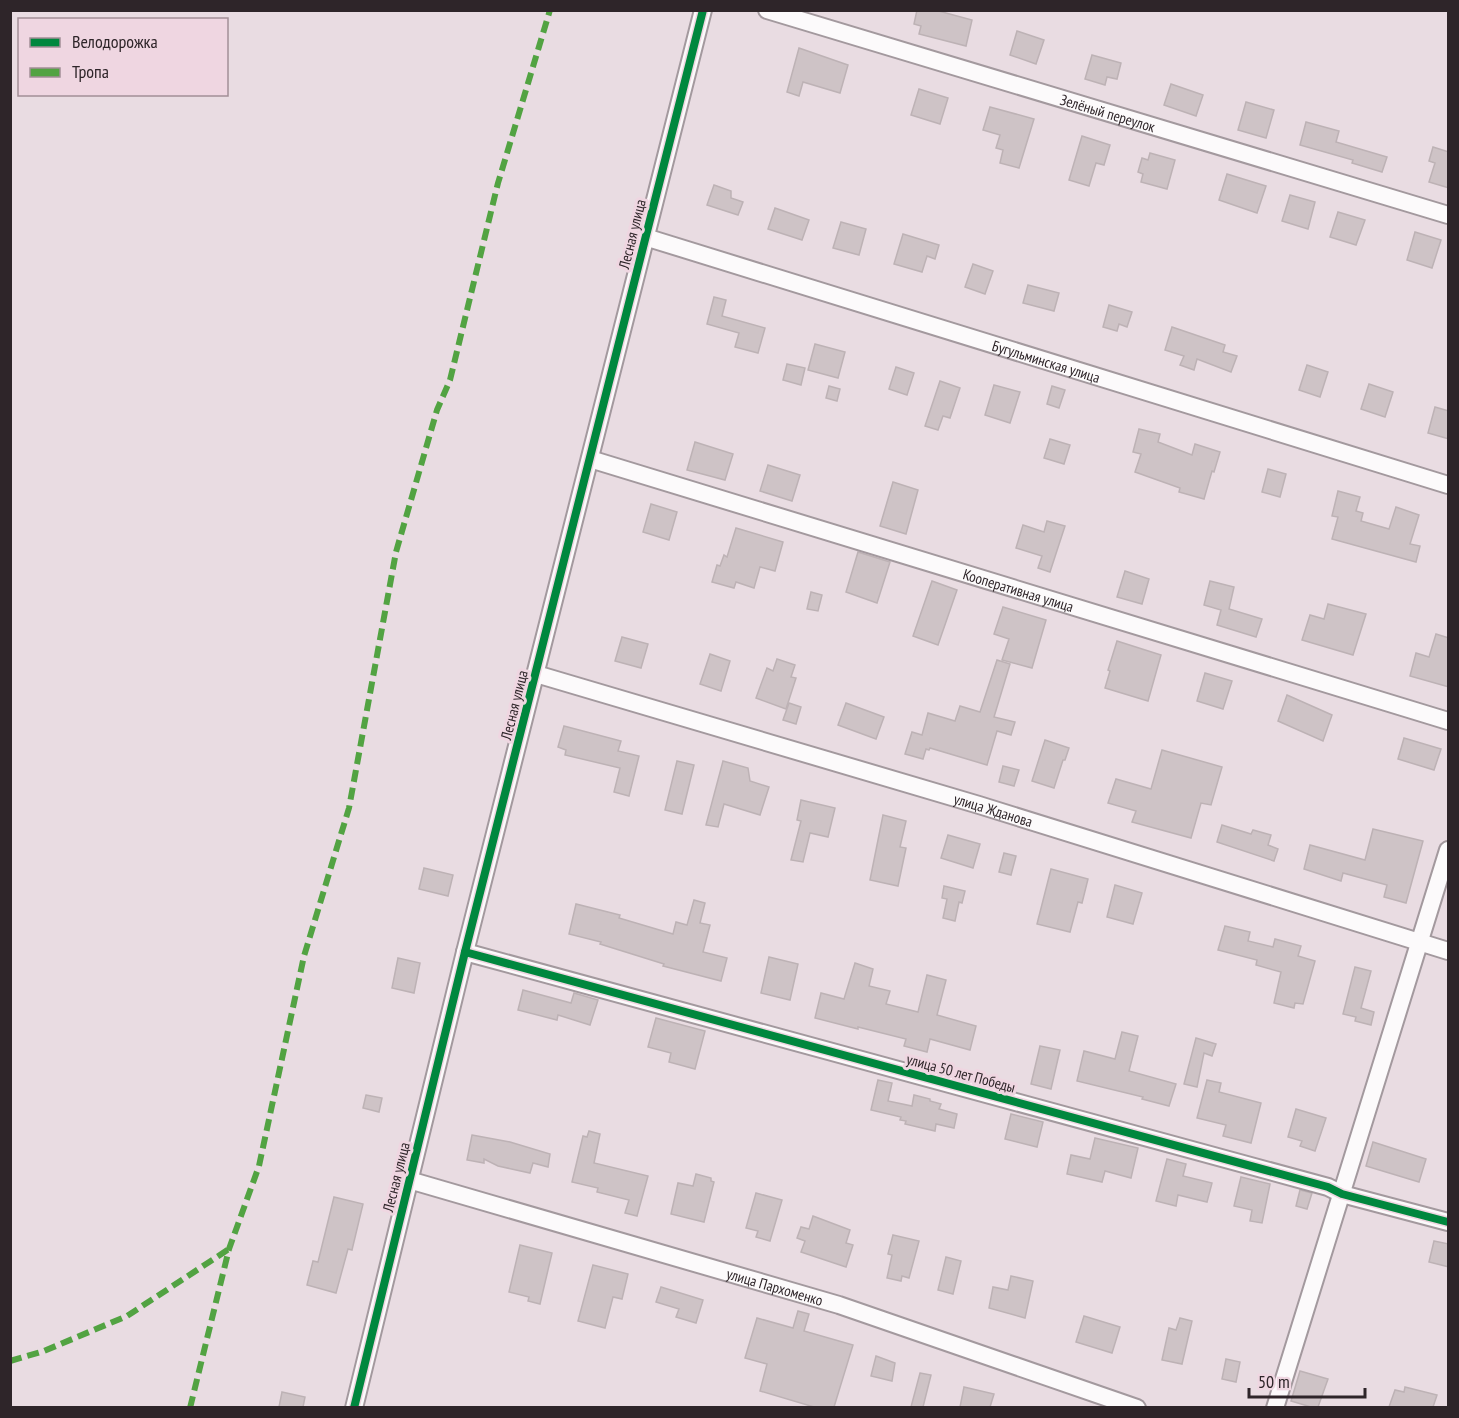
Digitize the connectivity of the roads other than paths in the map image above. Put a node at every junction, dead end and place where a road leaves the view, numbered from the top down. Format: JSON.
{"nodes":[{"id":1,"x":703,"y":10,"type":"edge"},
{"id":2,"x":767,"y":10,"type":"edge"},
{"id":3,"x":1449,"y":215,"type":"edge"},
{"id":4,"x":645,"y":237,"type":"junction"},
{"id":5,"x":590,"y":459,"type":"junction"},
{"id":6,"x":1449,"y":485,"type":"edge"},
{"id":7,"x":536,"y":674,"type":"junction"},
{"id":8,"x":1449,"y":721,"type":"edge"},
{"id":9,"x":1449,"y":850,"type":"edge"},
{"id":10,"x":1420,"y":943,"type":"junction"},
{"id":11,"x":1449,"y":951,"type":"edge"},
{"id":12,"x":465,"y":952,"type":"junction"},
{"id":13,"x":409,"y":1180,"type":"junction"},
{"id":14,"x":1342,"y":1194,"type":"junction"},
{"id":15,"x":1449,"y":1222,"type":"edge"},
{"id":16,"x":354,"y":1407,"type":"edge"},
{"id":17,"x":1137,"y":1407,"type":"edge"},
{"id":18,"x":1275,"y":1407,"type":"edge"}],
"edges":[{"from":1,"to":4,"type":"street","name":"Лесная улица"},
{"from":2,"to":3,"type":"street","name":"Зелёный переулок"},
{"from":4,"to":5,"type":"street","name":"Лесная улица"},
{"from":4,"to":6,"type":"street","name":"Бугульминская улица"},
{"from":5,"to":7,"type":"street","name":"Лесная улица"},
{"from":5,"to":8,"type":"street","name":"Кооперативная улица"},
{"from":7,"to":10,"type":"street","name":"улица Жданова"},
{"from":7,"to":12,"type":"street","name":"Лесная улица"},
{"from":9,"to":10,"type":"street"},
{"from":10,"to":11,"type":"street","name":"улица Жданова"},
{"from":10,"to":14,"type":"street"},
{"from":12,"to":13,"type":"street","name":"Лесная улица"},
{"from":12,"to":14,"type":"street","name":"улица 50 лет Победы"},
{"from":13,"to":16,"type":"street","name":"Лесная улица"},
{"from":13,"to":17,"type":"street","name":"улица Пархоменко"},
{"from":14,"to":15,"type":"street","name":"улица 50 лет Победы"},
{"from":14,"to":18,"type":"street"}]}
